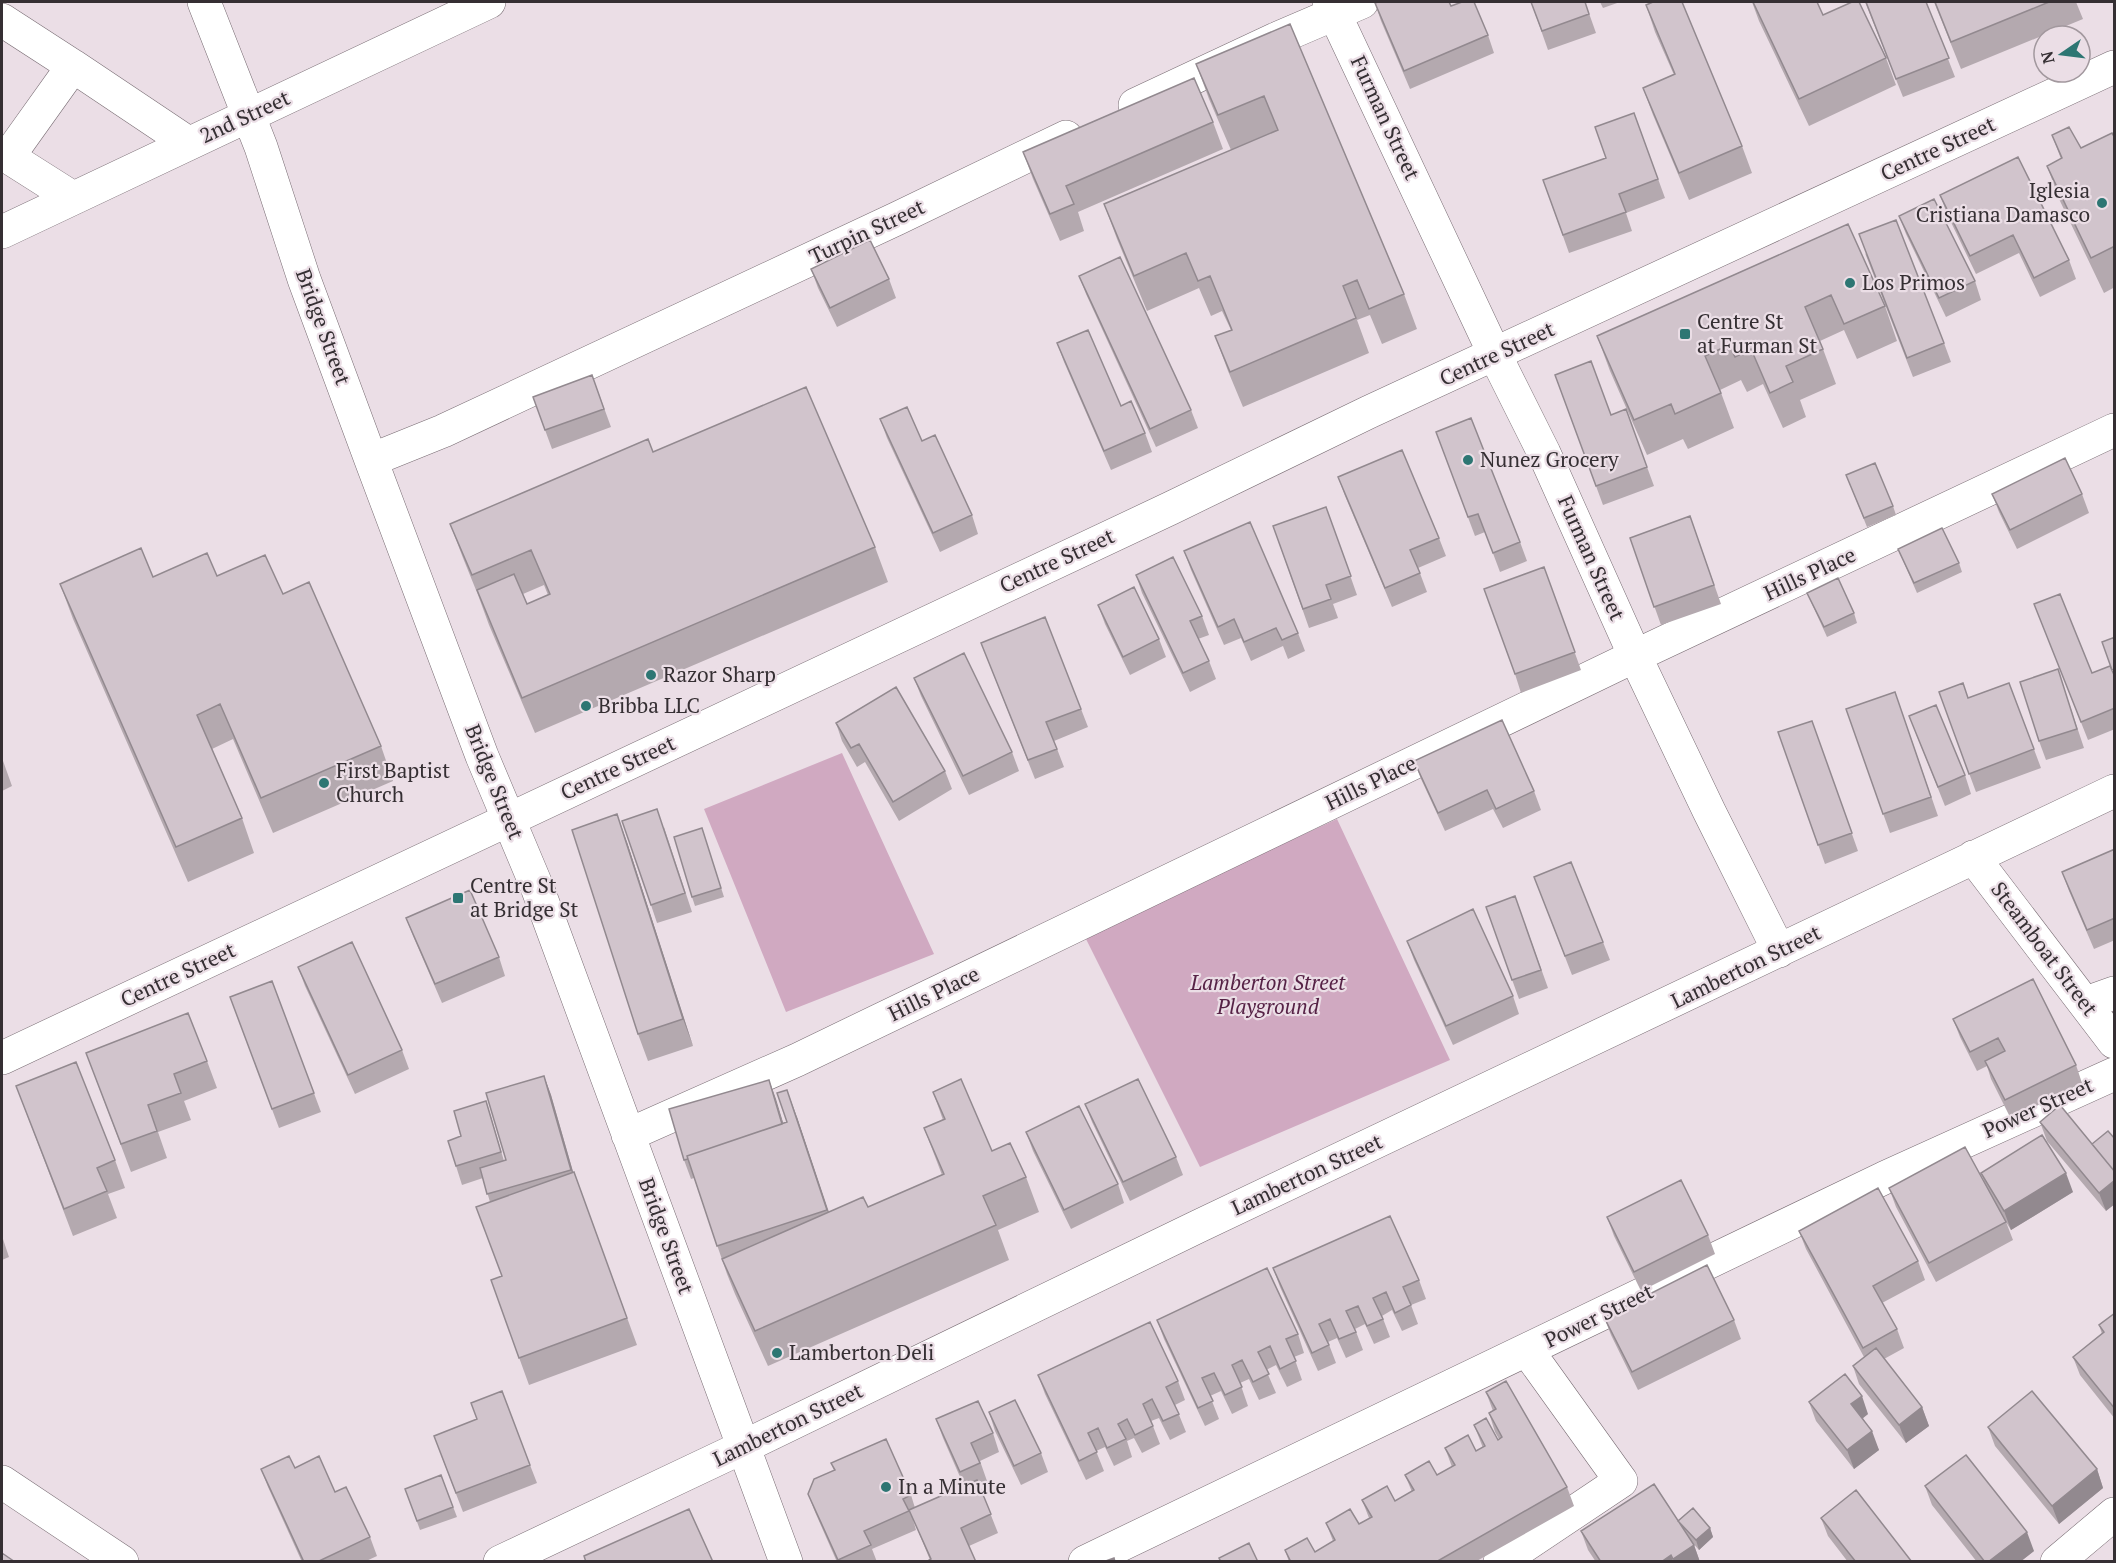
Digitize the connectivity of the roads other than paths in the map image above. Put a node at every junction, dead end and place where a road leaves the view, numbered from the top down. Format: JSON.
{"nodes":[{"id":1,"x":204,"y":2,"type":"edge"},
{"id":2,"x":489,"y":2,"type":"edge"},
{"id":3,"x":1342,"y":6,"type":"edge"},
{"id":4,"x":2,"y":20,"type":"edge"},
{"id":5,"x":73,"y":66,"type":"junction"},
{"id":6,"x":2115,"y":67,"type":"edge"},
{"id":7,"x":248,"y":115,"type":"junction"},
{"id":8,"x":188,"y":143,"type":"junction"},
{"id":9,"x":5,"y":155,"type":"edge"},
{"id":10,"x":73,"y":198,"type":"junction"},
{"id":11,"x":2,"y":232,"type":"edge"},
{"id":12,"x":1495,"y":355,"type":"junction"},
{"id":13,"x":2115,"y":430,"type":"edge"},
{"id":14,"x":371,"y":460,"type":"junction"},
{"id":15,"x":1635,"y":656,"type":"junction"},
{"id":16,"x":2115,"y":791,"type":"edge"},
{"id":17,"x":509,"y":819,"type":"junction"},
{"id":18,"x":1973,"y":857,"type":"junction"},
{"id":19,"x":1779,"y":951,"type":"junction"},
{"id":20,"x":2100,"y":998,"type":"edge"},
{"id":21,"x":2115,"y":1042,"type":"edge"},
{"id":22,"x":2,"y":1059,"type":"edge"},
{"id":23,"x":2115,"y":1074,"type":"edge"},
{"id":24,"x":628,"y":1136,"type":"junction"},
{"id":25,"x":1527,"y":1350,"type":"junction"},
{"id":26,"x":743,"y":1447,"type":"junction"},
{"id":27,"x":2,"y":1482,"type":"edge"},
{"id":28,"x":2115,"y":1514,"type":"edge"},
{"id":29,"x":122,"y":1562,"type":"edge"},
{"id":30,"x":500,"y":1562,"type":"edge"},
{"id":31,"x":786,"y":1562,"type":"edge"},
{"id":32,"x":1085,"y":1562,"type":"edge"},
{"id":33,"x":1500,"y":1562,"type":"edge"},
{"id":34,"x":2057,"y":1562,"type":"edge"}],
"edges":[{"from":1,"to":7,"type":"street","name":"Bridge Street"},
{"from":2,"to":7,"type":"street","name":"2nd Street"},
{"from":3,"to":12,"type":"street","name":"Furman Street"},
{"from":3,"to":14,"type":"street","name":"Turpin Street"},
{"from":4,"to":5,"type":"street"},
{"from":5,"to":8,"type":"street"},
{"from":5,"to":9,"type":"street"},
{"from":6,"to":12,"type":"street","name":"Centre Street"},
{"from":7,"to":8,"type":"street","name":"2nd Street"},
{"from":7,"to":14,"type":"street","name":"Bridge Street"},
{"from":8,"to":10,"type":"street","name":"2nd Street"},
{"from":9,"to":10,"type":"street"},
{"from":10,"to":11,"type":"street","name":"2nd Street"},
{"from":12,"to":15,"type":"street","name":"Furman Street"},
{"from":12,"to":17,"type":"street","name":"Centre Street"},
{"from":13,"to":15,"type":"street","name":"Hills Place"},
{"from":14,"to":17,"type":"street","name":"Bridge Street"},
{"from":15,"to":19,"type":"street","name":"Furman Street"},
{"from":15,"to":24,"type":"street","name":"Hills Place"},
{"from":16,"to":18,"type":"street","name":"Lamberton Street"},
{"from":17,"to":22,"type":"street","name":"Centre Street"},
{"from":17,"to":24,"type":"street","name":"Bridge Street"},
{"from":18,"to":19,"type":"street","name":"Lamberton Street"},
{"from":18,"to":20,"type":"street","name":"Steamboat Street"},
{"from":19,"to":26,"type":"street","name":"Lamberton Street"},
{"from":20,"to":21,"type":"street","name":"Steamboat Street"},
{"from":23,"to":25,"type":"street","name":"Power Street"},
{"from":24,"to":26,"type":"street","name":"Bridge Street"},
{"from":25,"to":32,"type":"street","name":"Power Street"},
{"from":25,"to":33,"type":"street"},
{"from":26,"to":30,"type":"street","name":"Lamberton Street"},
{"from":26,"to":31,"type":"street","name":"Bridge Street"},
{"from":27,"to":29,"type":"street"},
{"from":28,"to":34,"type":"street"}]}
